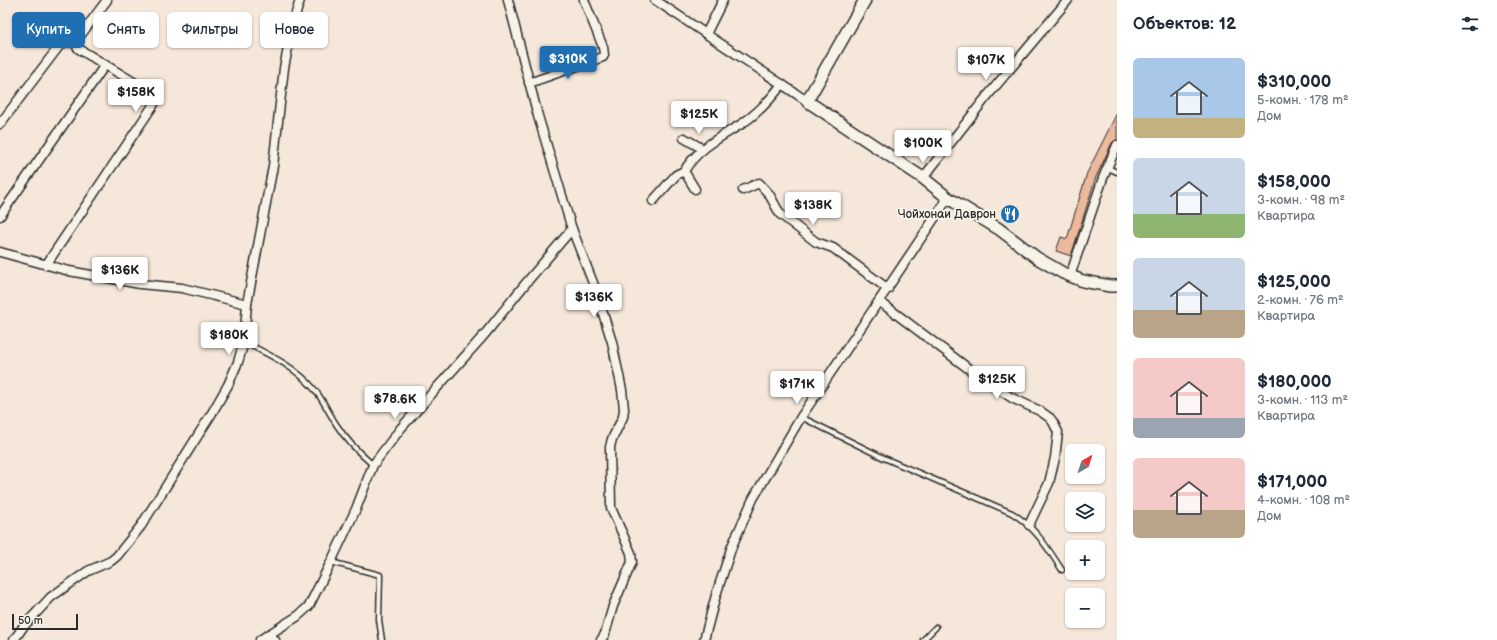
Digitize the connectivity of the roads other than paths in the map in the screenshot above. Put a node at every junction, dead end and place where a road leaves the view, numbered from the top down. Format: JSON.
{"nodes":[{"id":1,"x":107,"y":0,"type":"edge"},
{"id":2,"x":300,"y":0,"type":"edge"},
{"id":3,"x":508,"y":0,"type":"edge"},
{"id":4,"x":584,"y":0,"type":"edge"},
{"id":5,"x":655,"y":0,"type":"edge"},
{"id":6,"x":723,"y":0,"type":"edge"},
{"id":7,"x":865,"y":0,"type":"edge"},
{"id":8,"x":1068,"y":0,"type":"edge"},
{"id":9,"x":85,"y":29,"type":"edge"},
{"id":10,"x":706,"y":34,"type":"junction"},
{"id":11,"x":58,"y":48,"type":"edge"},
{"id":12,"x":78,"y":48,"type":"edge"},
{"id":13,"x":104,"y":65,"type":"junction"},
{"id":14,"x":530,"y":83,"type":"junction"},
{"id":15,"x":782,"y":84,"type":"junction"},
{"id":16,"x":807,"y":101,"type":"junction"},
{"id":17,"x":0,"y":124,"type":"edge"},
{"id":18,"x":684,"y":138,"type":"dead end"},
{"id":19,"x":1117,"y":145,"type":"edge"},
{"id":20,"x":703,"y":149,"type":"junction"},
{"id":21,"x":1107,"y":168,"type":"junction"},
{"id":22,"x":684,"y":171,"type":"junction"},
{"id":23,"x":1117,"y":172,"type":"edge"},
{"id":24,"x":923,"y":178,"type":"junction"},
{"id":25,"x":695,"y":189,"type":"dead end"},
{"id":26,"x":743,"y":190,"type":"dead end"},
{"id":27,"x":948,"y":198,"type":"junction"},
{"id":28,"x":653,"y":200,"type":"dead end"},
{"id":29,"x":0,"y":216,"type":"edge"},
{"id":30,"x":572,"y":229,"type":"junction"},
{"id":31,"x":0,"y":252,"type":"edge"},
{"id":32,"x":46,"y":265,"type":"junction"},
{"id":33,"x":1070,"y":276,"type":"junction"},
{"id":34,"x":1117,"y":286,"type":"edge"},
{"id":35,"x":888,"y":289,"type":"junction"},
{"id":36,"x":880,"y":301,"type":"junction"},
{"id":37,"x":247,"y":304,"type":"junction"},
{"id":38,"x":244,"y":342,"type":"junction"},
{"id":39,"x":801,"y":417,"type":"junction"},
{"id":40,"x":373,"y":465,"type":"junction"},
{"id":41,"x":1029,"y":525,"type":"junction"},
{"id":42,"x":331,"y":562,"type":"junction"},
{"id":43,"x":1062,"y":570,"type":"dead end"},
{"id":44,"x":936,"y":626,"type":"dead end"},
{"id":45,"x":272,"y":637,"type":"edge"},
{"id":46,"x":14,"y":640,"type":"edge"},
{"id":47,"x":260,"y":640,"type":"edge"},
{"id":48,"x":382,"y":640,"type":"edge"},
{"id":49,"x":601,"y":640,"type":"edge"},
{"id":50,"x":704,"y":640,"type":"edge"},
{"id":51,"x":923,"y":640,"type":"edge"}],
"edges":[{"from":1,"to":9,"type":"street"},
{"from":2,"to":37,"type":"street"},
{"from":3,"to":14,"type":"street"},
{"from":4,"to":14,"type":"street"},
{"from":5,"to":10,"type":"street"},
{"from":6,"to":10,"type":"street"},
{"from":7,"to":16,"type":"main road"},
{"from":8,"to":24,"type":"street"},
{"from":10,"to":15,"type":"street"},
{"from":11,"to":17,"type":"street"},
{"from":12,"to":13,"type":"street"},
{"from":13,"to":29,"type":"street"},
{"from":13,"to":32,"type":"street"},
{"from":14,"to":30,"type":"street"},
{"from":15,"to":16,"type":"street"},
{"from":15,"to":20,"type":"street"},
{"from":16,"to":24,"type":"main road"},
{"from":18,"to":20,"type":"street"},
{"from":19,"to":21,"type":"street"},
{"from":20,"to":22,"type":"street"},
{"from":21,"to":23,"type":"lane"},
{"from":21,"to":33,"type":"street"},
{"from":22,"to":25,"type":"street"},
{"from":22,"to":28,"type":"street"},
{"from":24,"to":27,"type":"main road"},
{"from":26,"to":35,"type":"street"},
{"from":27,"to":33,"type":"main road"},
{"from":27,"to":35,"type":"street"},
{"from":30,"to":40,"type":"street"},
{"from":30,"to":49,"type":"street"},
{"from":31,"to":32,"type":"street"},
{"from":32,"to":37,"type":"street"},
{"from":33,"to":34,"type":"main road"},
{"from":35,"to":36,"type":"street"},
{"from":36,"to":39,"type":"street"},
{"from":36,"to":41,"type":"street"},
{"from":37,"to":38,"type":"street"},
{"from":38,"to":40,"type":"lane"},
{"from":38,"to":46,"type":"street"},
{"from":39,"to":41,"type":"lane"},
{"from":39,"to":50,"type":"street"},
{"from":40,"to":42,"type":"street"},
{"from":41,"to":43,"type":"lane"},
{"from":42,"to":45,"type":"street"},
{"from":42,"to":48,"type":"lane"},
{"from":44,"to":51,"type":"lane"},
{"from":45,"to":47,"type":"street"}]}
